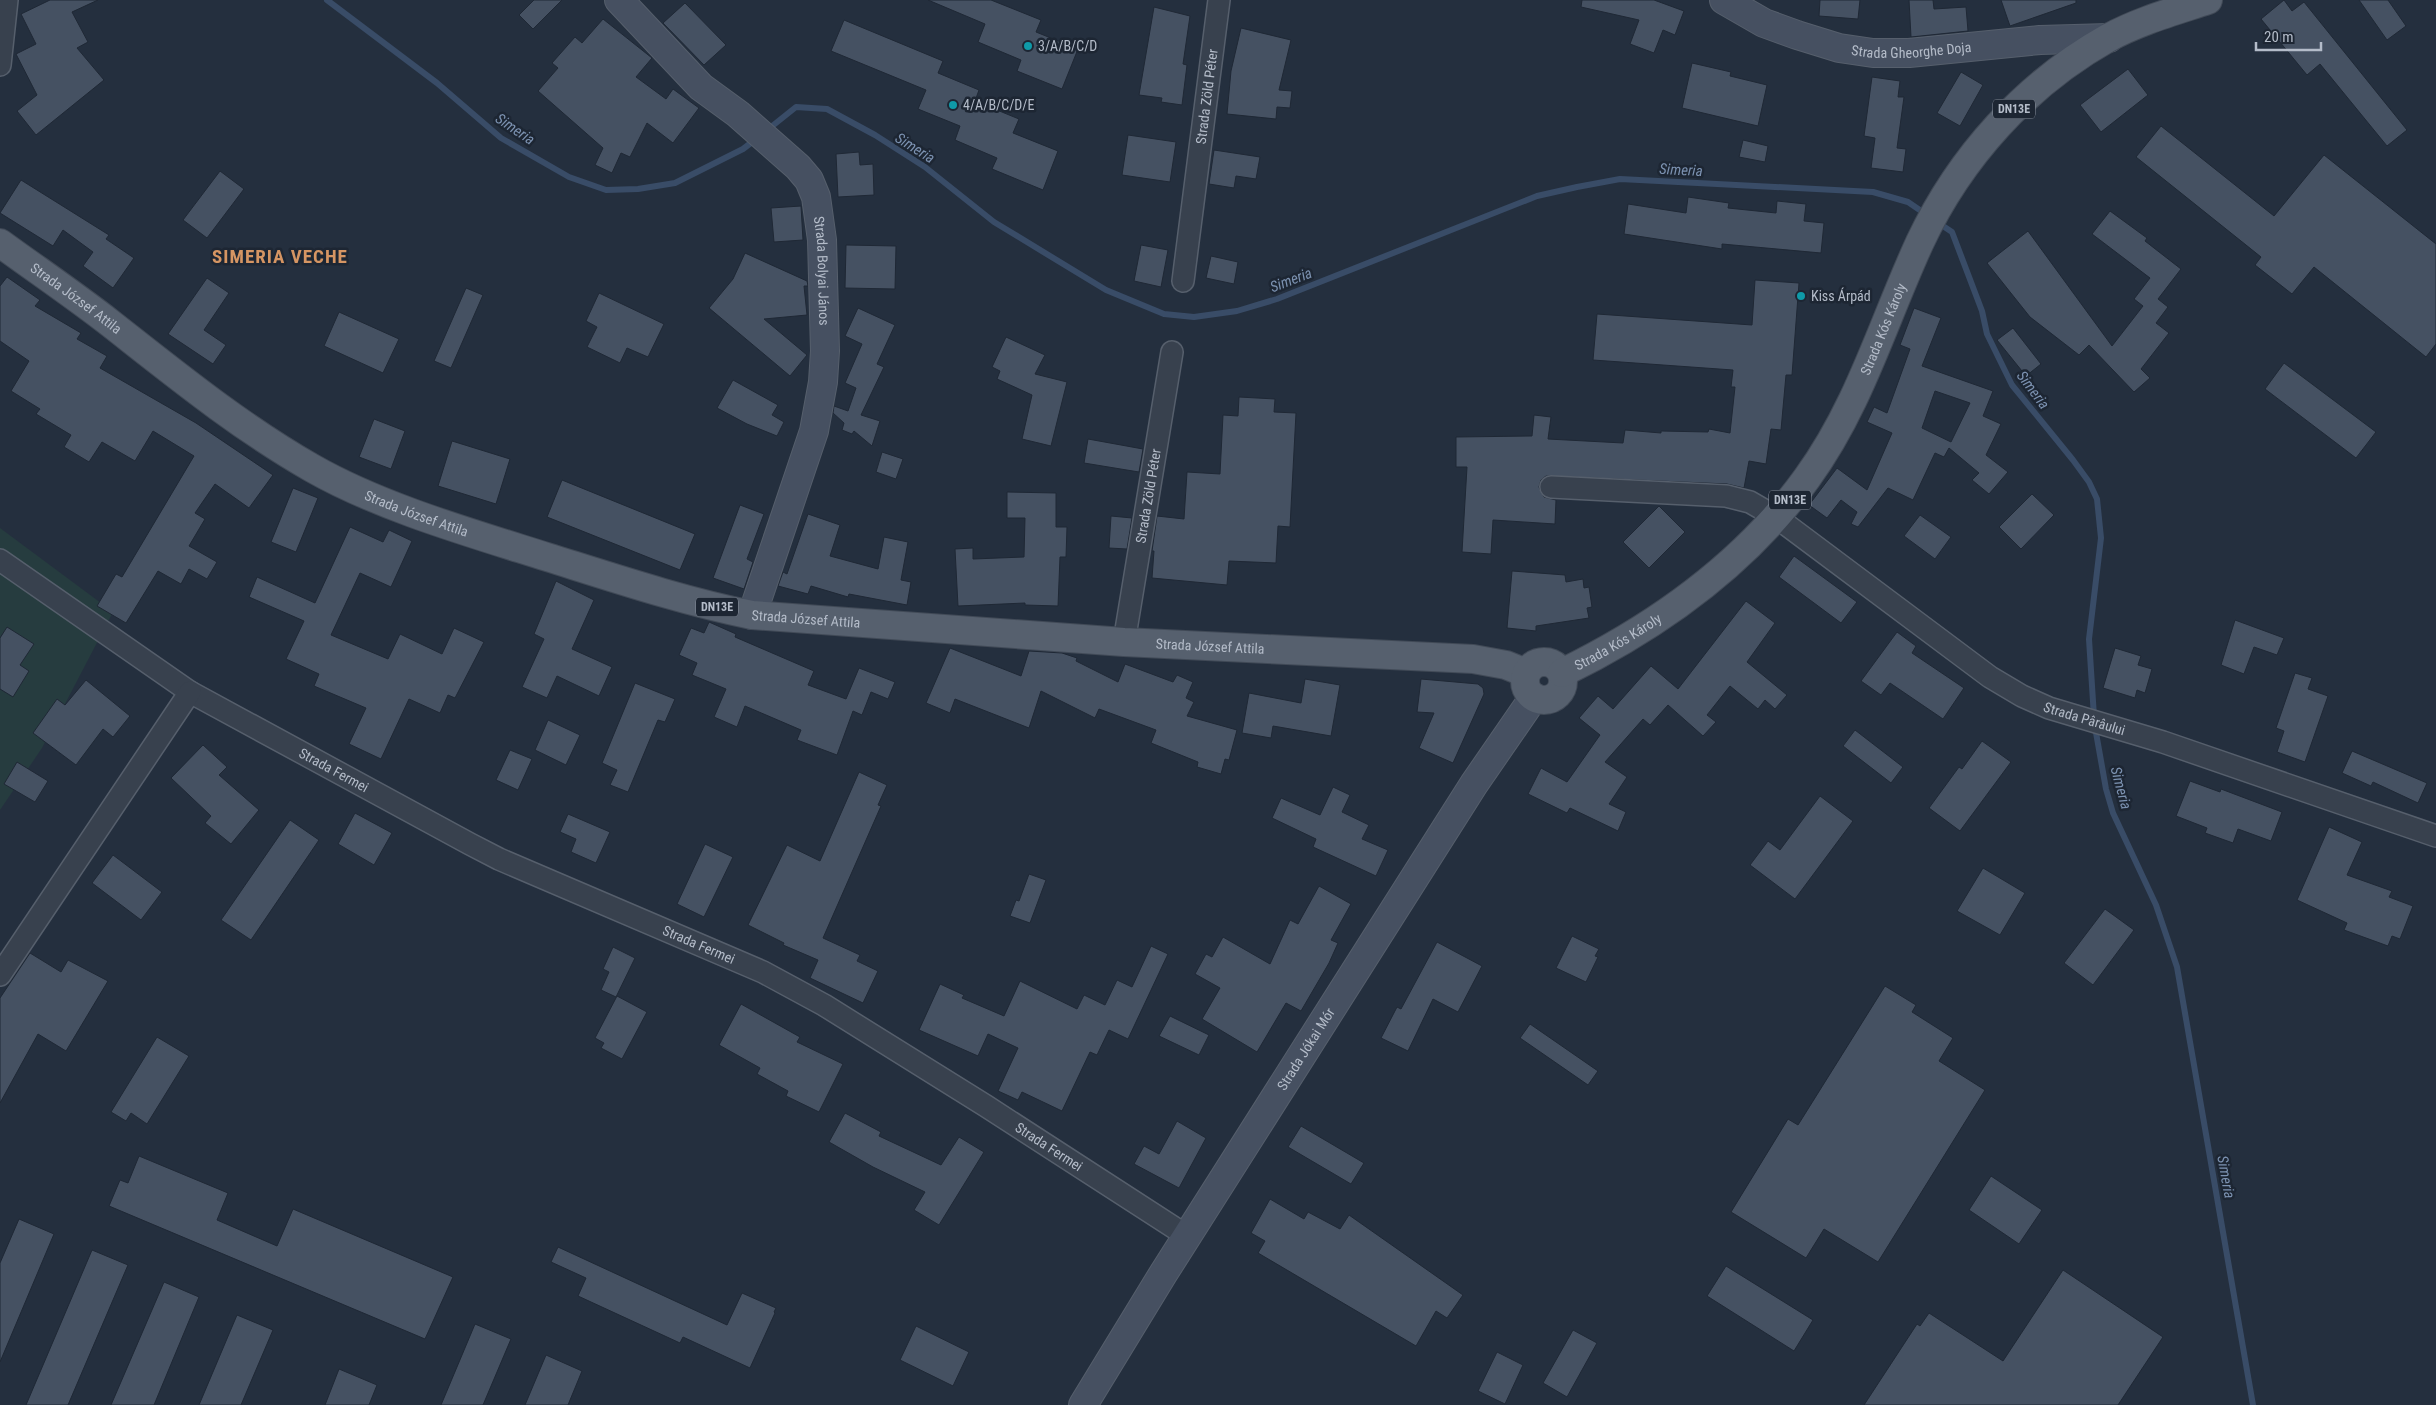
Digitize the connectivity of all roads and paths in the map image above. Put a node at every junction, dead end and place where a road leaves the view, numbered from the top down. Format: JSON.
{"nodes":[{"id":1,"x":7,"y":0,"type":"edge"},
{"id":2,"x":619,"y":0,"type":"edge"},
{"id":3,"x":1219,"y":0,"type":"edge"},
{"id":4,"x":1724,"y":0,"type":"edge"},
{"id":5,"x":2208,"y":0,"type":"edge"},
{"id":6,"x":2109,"y":38,"type":"junction"},
{"id":7,"x":0,"y":65,"type":"edge"},
{"id":8,"x":0,"y":243,"type":"edge"},
{"id":9,"x":1183,"y":282,"type":"dead end"},
{"id":10,"x":1172,"y":352,"type":"dead end"},
{"id":11,"x":1551,"y":487,"type":"dead end"},
{"id":12,"x":1776,"y":517,"type":"junction"},
{"id":13,"x":0,"y":560,"type":"edge"},
{"id":14,"x":752,"y":615,"type":"junction"},
{"id":15,"x":1124,"y":642,"type":"junction"},
{"id":16,"x":1530,"y":685,"type":"junction"},
{"id":17,"x":190,"y":692,"type":"junction"},
{"id":18,"x":2436,"y":836,"type":"edge"},
{"id":19,"x":0,"y":975,"type":"edge"},
{"id":20,"x":1187,"y":1236,"type":"junction"},
{"id":21,"x":1083,"y":1405,"type":"edge"}],
"edges":[{"from":1,"to":7,"type":"street"},
{"from":2,"to":14,"type":"street","name":"Strada Bolyai János"},
{"from":3,"to":9,"type":"street","name":"Strada Zöld Péter"},
{"from":4,"to":6,"type":"street","name":"Strada Gheorghe Doja"},
{"from":5,"to":6,"type":"main road","name":"Strada Kós Károly","number":"DN13E"},
{"from":6,"to":12,"type":"main road","name":"Strada Kós Károly","number":"DN13E"},
{"from":8,"to":14,"type":"main road","name":"Strada József Attila","number":"DN13E"},
{"from":10,"to":15,"type":"street","name":"Strada Zöld Péter"},
{"from":11,"to":12,"type":"street","name":"Strada Pârâului"},
{"from":12,"to":16,"type":"main road","name":"Strada Kós Károly","number":"DN13E"},
{"from":12,"to":18,"type":"street","name":"Strada Pârâului"},
{"from":13,"to":17,"type":"street","name":"Strada Fermei"},
{"from":14,"to":15,"type":"main road","name":"Strada József Attila","number":"DN13E"},
{"from":15,"to":16,"type":"main road","name":"Strada József Attila","number":"DN13E"},
{"from":16,"to":20,"type":"street","name":"Strada Jókai Mór"},
{"from":17,"to":19,"type":"street"},
{"from":17,"to":20,"type":"street","name":"Strada Fermei"},
{"from":20,"to":21,"type":"street","name":"Strada Jókai Mór"}]}
